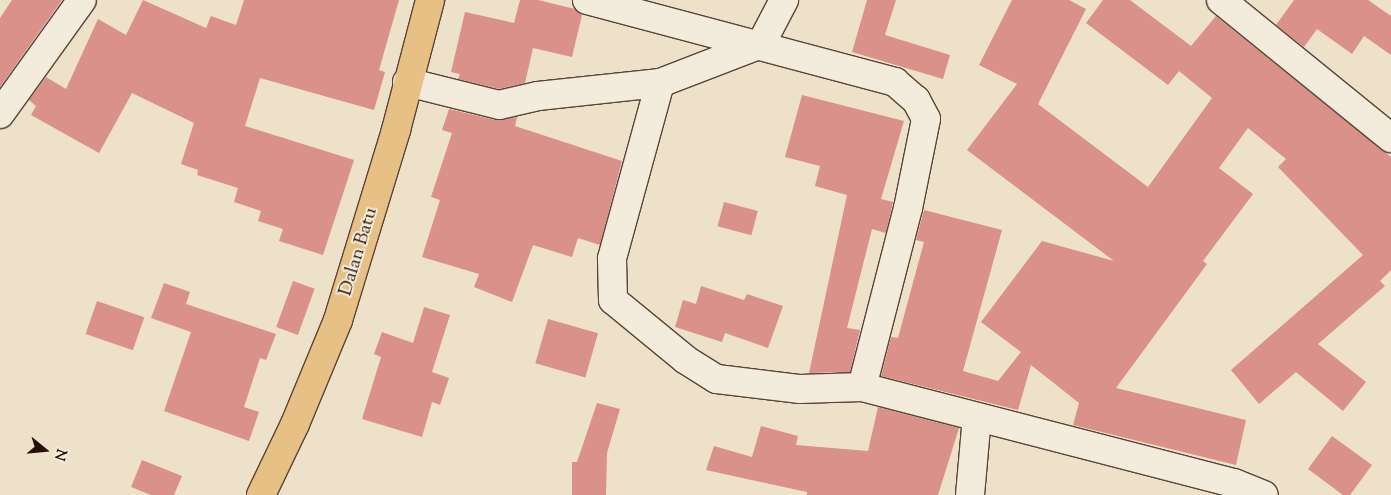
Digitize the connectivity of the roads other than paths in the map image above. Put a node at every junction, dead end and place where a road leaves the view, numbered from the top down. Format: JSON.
{"nodes":[{"id":1,"x":82,"y":0,"type":"edge"},
{"id":2,"x":430,"y":0,"type":"edge"},
{"id":3,"x":587,"y":0,"type":"edge"},
{"id":4,"x":784,"y":0,"type":"edge"},
{"id":5,"x":1221,"y":0,"type":"edge"},
{"id":6,"x":761,"y":44,"type":"junction"},
{"id":7,"x":408,"y":82,"type":"junction"},
{"id":8,"x":660,"y":83,"type":"junction"},
{"id":9,"x":0,"y":114,"type":"edge"},
{"id":10,"x":1391,"y":138,"type":"edge"},
{"id":11,"x":862,"y":387,"type":"junction"},
{"id":12,"x":977,"y":417,"type":"junction"},
{"id":13,"x":261,"y":495,"type":"edge"},
{"id":14,"x":970,"y":495,"type":"edge"},
{"id":15,"x":1264,"y":495,"type":"edge"}],
"edges":[{"from":1,"to":9,"type":"street"},
{"from":2,"to":7,"type":"main road","name":"Dalan Batu"},
{"from":3,"to":6,"type":"street"},
{"from":4,"to":6,"type":"street"},
{"from":5,"to":10,"type":"street"},
{"from":6,"to":8,"type":"street"},
{"from":6,"to":11,"type":"street"},
{"from":7,"to":8,"type":"street"},
{"from":7,"to":13,"type":"main road","name":"Dalan Batu"},
{"from":8,"to":11,"type":"street"},
{"from":11,"to":12,"type":"street"},
{"from":12,"to":14,"type":"street"},
{"from":12,"to":15,"type":"street"}]}
